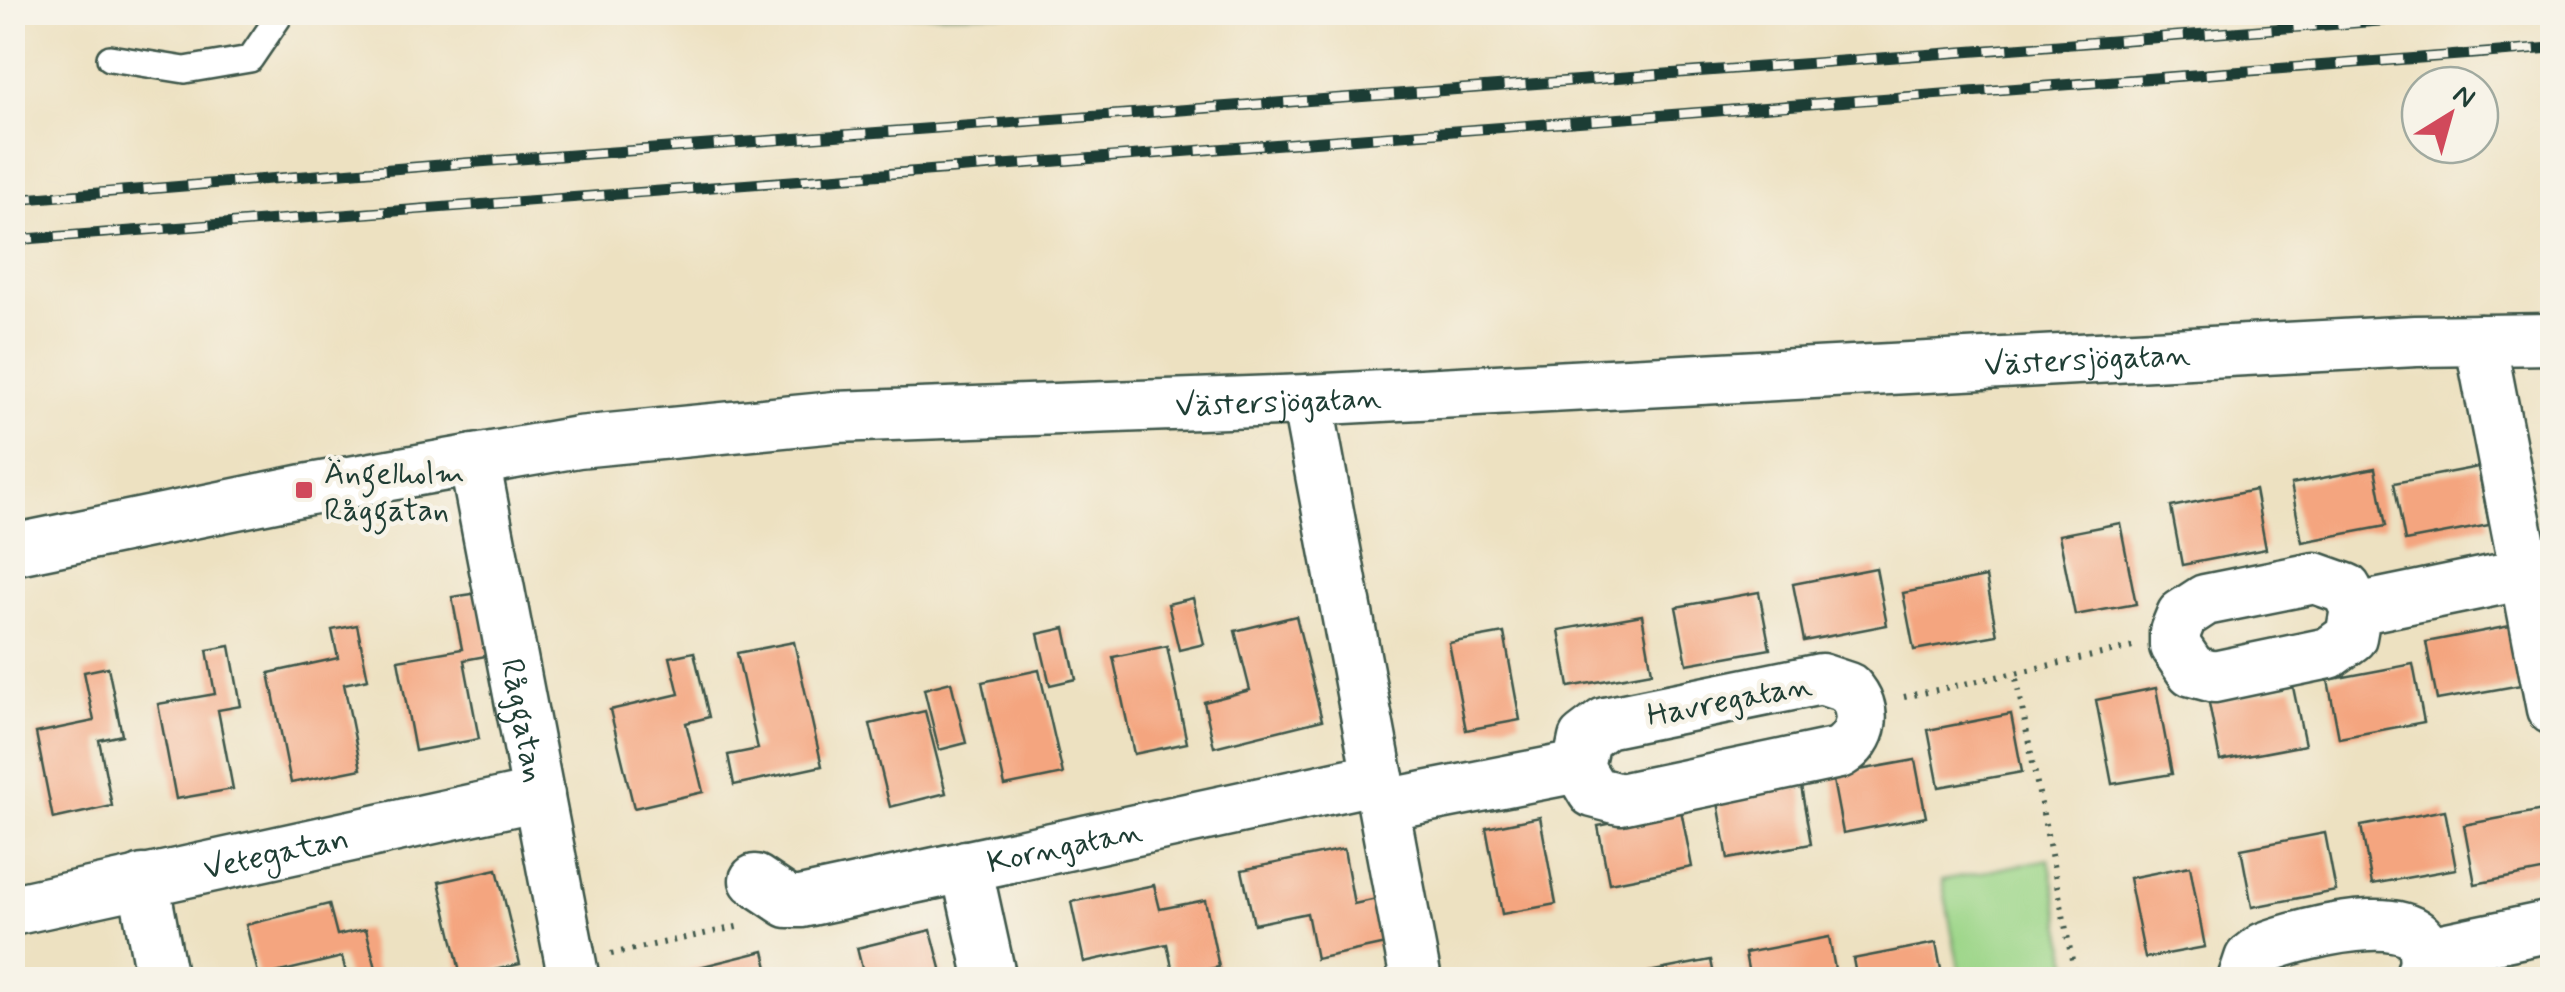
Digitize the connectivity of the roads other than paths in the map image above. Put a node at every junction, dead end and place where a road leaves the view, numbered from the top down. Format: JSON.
{"nodes":[{"id":1,"x":282,"y":12,"type":"edge"},
{"id":2,"x":110,"y":58,"type":"dead end"},
{"id":3,"x":2552,"y":339,"type":"edge"},
{"id":4,"x":2480,"y":340,"type":"junction"},
{"id":5,"x":1307,"y":400,"type":"junction"},
{"id":6,"x":474,"y":460,"type":"junction"},
{"id":7,"x":12,"y":550,"type":"edge"},
{"id":8,"x":2526,"y":574,"type":"junction"},
{"id":9,"x":2356,"y":609,"type":"junction"},
{"id":10,"x":2552,"y":709,"type":"edge"},
{"id":11,"x":1578,"y":767,"type":"junction"},
{"id":12,"x":1381,"y":792,"type":"junction"},
{"id":13,"x":539,"y":795,"type":"junction"},
{"id":14,"x":966,"y":866,"type":"junction"},
{"id":15,"x":143,"y":880,"type":"junction"},
{"id":16,"x":765,"y":887,"type":"road end"},
{"id":17,"x":12,"y":910,"type":"edge"},
{"id":18,"x":2552,"y":926,"type":"edge"},
{"id":19,"x":2422,"y":966,"type":"edge"},
{"id":20,"x":573,"y":971,"type":"edge"},
{"id":21,"x":162,"y":980,"type":"edge"},
{"id":22,"x":991,"y":980,"type":"edge"},
{"id":23,"x":1416,"y":980,"type":"edge"},
{"id":24,"x":2242,"y":980,"type":"edge"}],
"edges":[{"from":1,"to":2,"type":"lane"},
{"from":3,"to":4,"type":"street","name":"Västersjögatan"},
{"from":4,"to":5,"type":"street","name":"Västersjögatan"},
{"from":4,"to":8,"type":"street"},
{"from":5,"to":6,"type":"street","name":"Västersjögatan"},
{"from":5,"to":12,"type":"street"},
{"from":6,"to":7,"type":"street","name":"Västersjögatan"},
{"from":6,"to":13,"type":"street","name":"Råggatan"},
{"from":8,"to":9,"type":"street"},
{"from":8,"to":10,"type":"street"},
{"from":9,"to":9,"type":"street"},
{"from":11,"to":11,"type":"street","name":"Havregatan"},
{"from":11,"to":12,"type":"street"},
{"from":12,"to":14,"type":"street","name":"Korngatan"},
{"from":12,"to":23,"type":"street"},
{"from":13,"to":15,"type":"street","name":"Vetegatan"},
{"from":13,"to":20,"type":"street","name":"Råggatan"},
{"from":14,"to":16,"type":"street","name":"Korngatan"},
{"from":14,"to":22,"type":"street"},
{"from":15,"to":17,"type":"street","name":"Vetegatan"},
{"from":15,"to":21,"type":"street"},
{"from":18,"to":19,"type":"street"},
{"from":19,"to":24,"type":"street"}]}
